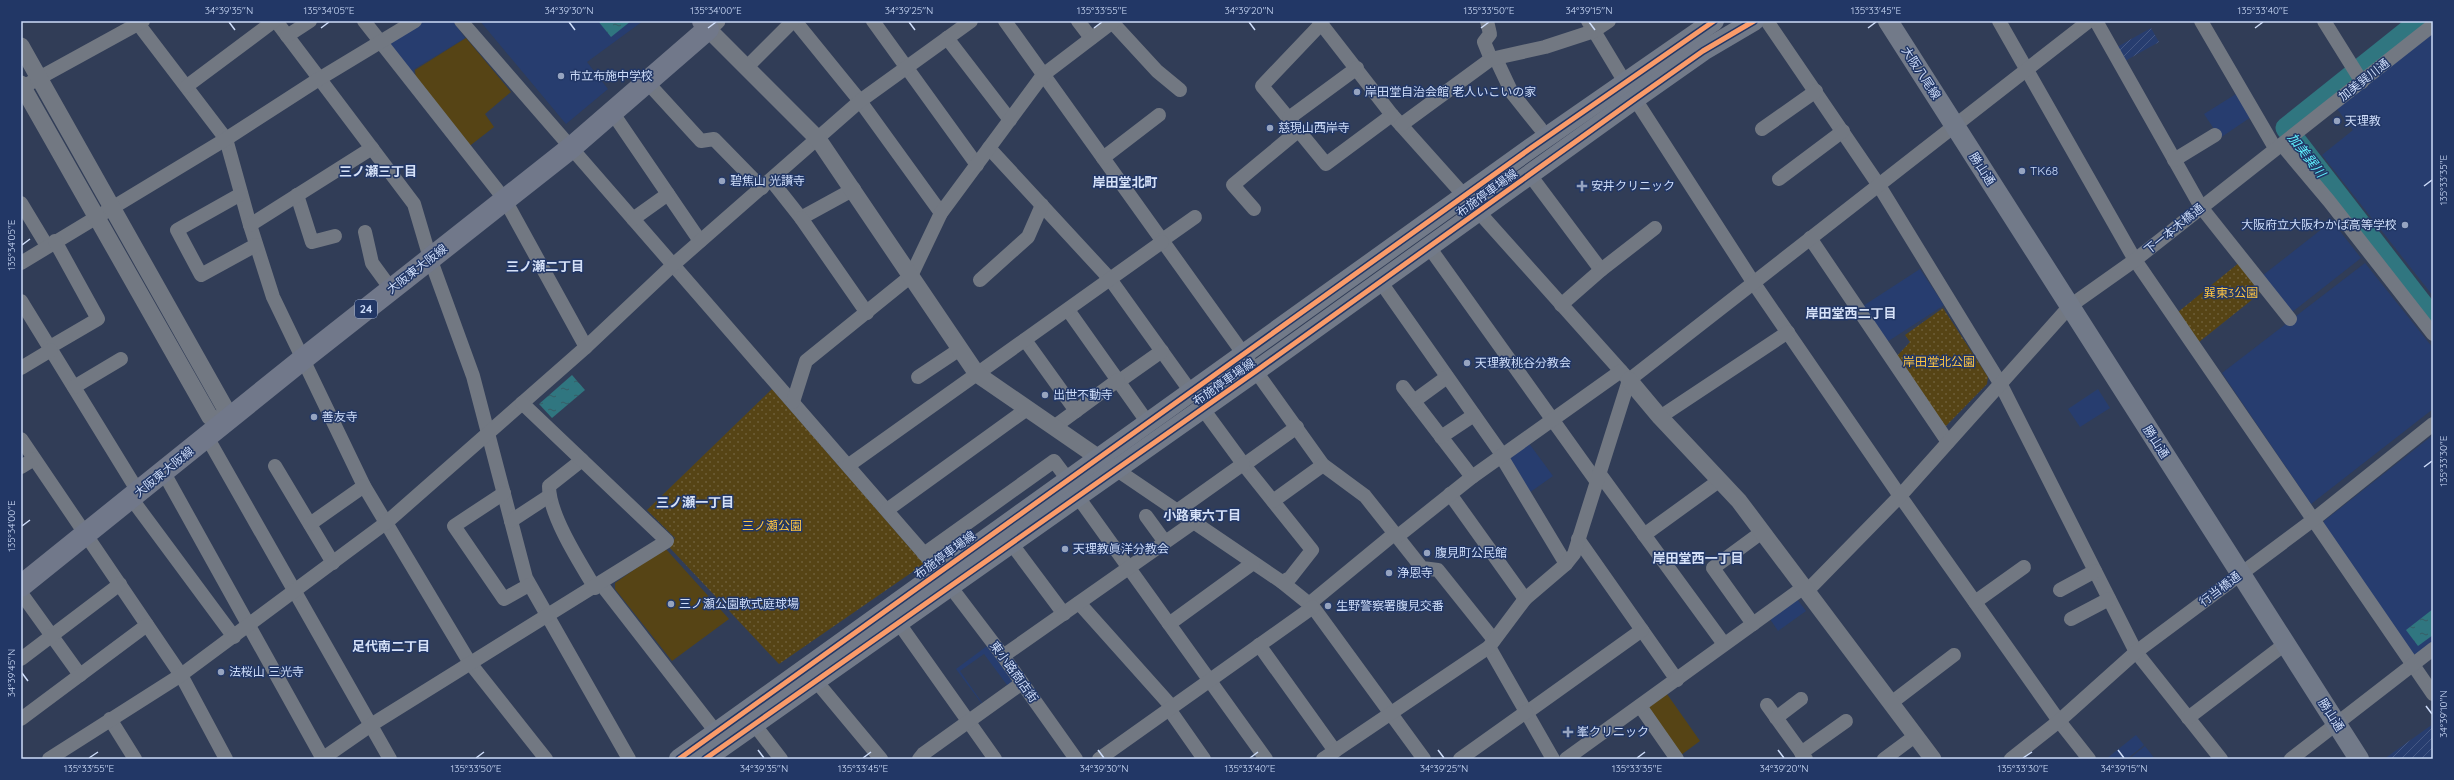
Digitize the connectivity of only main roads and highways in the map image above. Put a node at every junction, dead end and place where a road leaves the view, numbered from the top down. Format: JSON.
{"nodes":[{"id":1,"x":1754,"y":21,"type":"edge"},
{"id":2,"x":1888,"y":21,"type":"edge"},
{"id":3,"x":709,"y":24,"type":"edge"},
{"id":4,"x":1701,"y":24,"type":"edge"},
{"id":5,"x":1630,"y":91,"type":"junction"},
{"id":6,"x":1954,"y":125,"type":"joint"},
{"id":7,"x":941,"y":574,"type":"junction"},
{"id":8,"x":21,"y":586,"type":"edge"},
{"id":9,"x":679,"y":759,"type":"edge"},
{"id":10,"x":706,"y":759,"type":"edge"},
{"id":11,"x":2359,"y":759,"type":"edge"}],
"edges":[{"from":1,"to":5,"type":"main road","name":"布施停車場線"},
{"from":2,"to":6,"type":"main road","name":"大阪八尾線"},
{"from":3,"to":8,"type":"main road","name":"大阪東大阪線","number":"24"},
{"from":4,"to":5,"type":"main road","name":"布施停車場線"},
{"from":5,"to":7,"type":"main road","name":"布施停車場線"},
{"from":5,"to":7,"type":"main road","name":"布施停車場線"},
{"from":6,"to":11,"type":"main road","name":"勝山通"},
{"from":7,"to":9,"type":"main road","name":"布施停車場線"},
{"from":7,"to":10,"type":"main road","name":"布施停車場線"}]}
